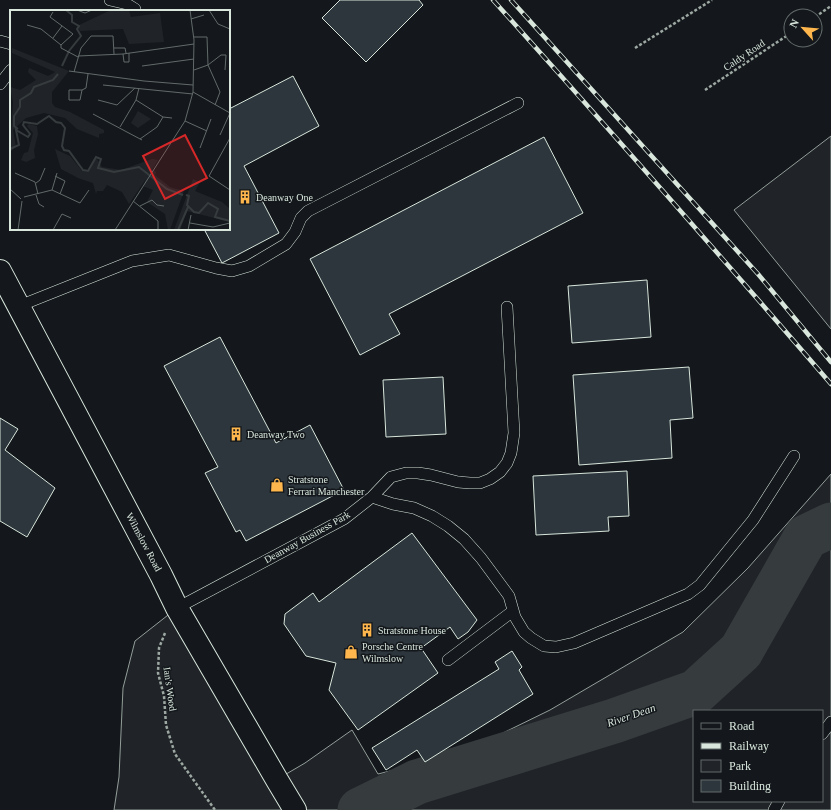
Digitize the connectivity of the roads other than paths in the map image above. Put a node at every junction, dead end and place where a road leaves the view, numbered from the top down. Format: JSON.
{"nodes":[{"id":1,"x":110,"y":0,"type":"edge"},
{"id":2,"x":134,"y":10,"type":"edge"},
{"id":3,"x":0,"y":41,"type":"edge"},
{"id":4,"x":10,"y":44,"type":"edge"},
{"id":5,"x":10,"y":71,"type":"edge"},
{"id":6,"x":0,"y":84,"type":"edge"},
{"id":7,"x":518,"y":103,"type":"dead end"},
{"id":8,"x":0,"y":271,"type":"edge"},
{"id":9,"x":19,"y":306,"type":"junction"},
{"id":10,"x":507,"y":307,"type":"dead end"},
{"id":11,"x":794,"y":456,"type":"dead end"},
{"id":12,"x":372,"y":497,"type":"junction"},
{"id":13,"x":177,"y":608,"type":"junction"},
{"id":14,"x":513,"y":611,"type":"junction"},
{"id":15,"x":448,"y":660,"type":"dead end"},
{"id":16,"x":831,"y":722,"type":"edge"},
{"id":17,"x":823,"y":733,"type":"edge"},
{"id":18,"x":295,"y":810,"type":"edge"}],
"edges":[{"from":1,"to":2,"type":"lane"},
{"from":3,"to":4,"type":"lane"},
{"from":5,"to":6,"type":"lane"},
{"from":7,"to":9,"type":"lane"},
{"from":8,"to":9,"type":"street","name":"Wilmslow Road"},
{"from":9,"to":13,"type":"street","name":"Wilmslow Road"},
{"from":10,"to":12,"type":"lane","name":"Deanway Business Park"},
{"from":11,"to":14,"type":"lane"},
{"from":12,"to":13,"type":"lane","name":"Deanway Business Park"},
{"from":12,"to":14,"type":"lane"},
{"from":13,"to":18,"type":"street","name":"Wilmslow Road"},
{"from":14,"to":15,"type":"lane"},
{"from":16,"to":17,"type":"lane"}]}
